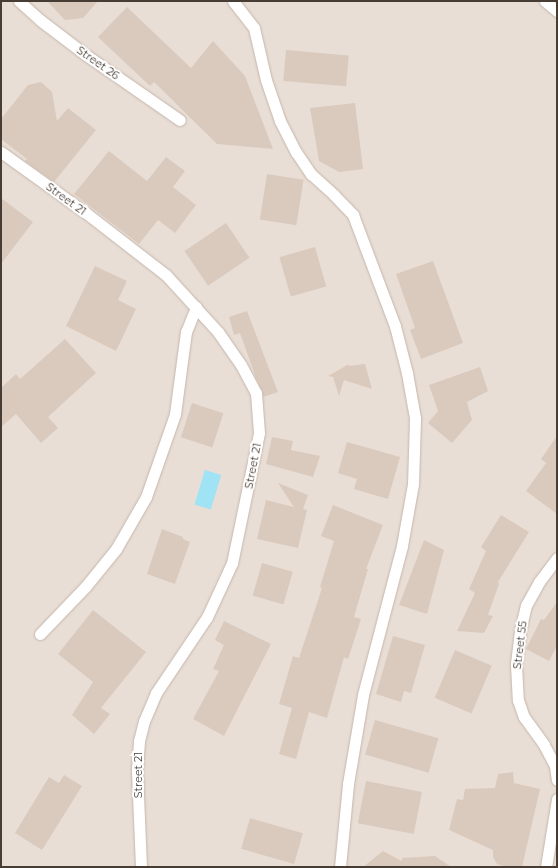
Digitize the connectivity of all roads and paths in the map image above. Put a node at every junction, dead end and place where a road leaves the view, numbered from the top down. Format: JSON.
{"nodes":[{"id":1,"x":19,"y":1,"type":"edge"},
{"id":2,"x":233,"y":1,"type":"edge"},
{"id":3,"x":545,"y":1,"type":"edge"},
{"id":4,"x":557,"y":11,"type":"edge"},
{"id":5,"x":180,"y":120,"type":"dead end"},
{"id":6,"x":1,"y":152,"type":"edge"},
{"id":7,"x":196,"y":307,"type":"junction"},
{"id":8,"x":557,"y":558,"type":"edge"},
{"id":9,"x":40,"y":634,"type":"dead end"},
{"id":10,"x":557,"y":780,"type":"edge"},
{"id":11,"x":557,"y":799,"type":"edge"},
{"id":12,"x":141,"y":867,"type":"edge"},
{"id":13,"x":340,"y":867,"type":"edge"},
{"id":14,"x":546,"y":867,"type":"edge"}],
"edges":[{"from":1,"to":5,"type":"street","name":"Street 26"},
{"from":2,"to":13,"type":"street"},
{"from":3,"to":4,"type":"street"},
{"from":6,"to":7,"type":"street","name":"Street 21"},
{"from":7,"to":9,"type":"street"},
{"from":7,"to":12,"type":"street","name":"Street 21"},
{"from":8,"to":10,"type":"street","name":"Street 55"},
{"from":11,"to":14,"type":"street"}]}
